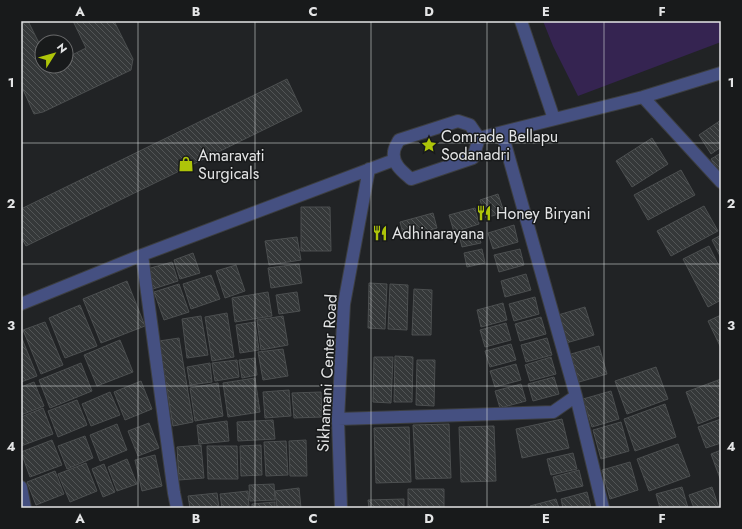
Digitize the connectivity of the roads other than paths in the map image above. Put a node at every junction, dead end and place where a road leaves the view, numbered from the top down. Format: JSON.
{"nodes":[{"id":1,"x":521,"y":21,"type":"edge"},
{"id":2,"x":721,"y":73,"type":"edge"},
{"id":3,"x":643,"y":97,"type":"junction"},
{"id":4,"x":554,"y":119,"type":"junction"},
{"id":5,"x":502,"y":132,"type":"junction"},
{"id":6,"x":479,"y":138,"type":"junction"},
{"id":7,"x":394,"y":160,"type":"junction"},
{"id":8,"x":369,"y":169,"type":"junction"},
{"id":9,"x":721,"y":182,"type":"edge"},
{"id":10,"x":142,"y":255,"type":"junction"},
{"id":11,"x":21,"y":304,"type":"edge"},
{"id":12,"x":576,"y":396,"type":"junction"},
{"id":13,"x":338,"y":420,"type":"junction"},
{"id":14,"x":21,"y":487,"type":"edge"},
{"id":15,"x":25,"y":508,"type":"edge"},
{"id":16,"x":177,"y":508,"type":"edge"},
{"id":17,"x":340,"y":508,"type":"edge"},
{"id":18,"x":603,"y":508,"type":"edge"}],
"edges":[{"from":1,"to":4,"type":"street"},
{"from":2,"to":3,"type":"street"},
{"from":3,"to":4,"type":"street"},
{"from":3,"to":9,"type":"street"},
{"from":4,"to":5,"type":"street"},
{"from":5,"to":6,"type":"street"},
{"from":5,"to":12,"type":"street"},
{"from":6,"to":7,"type":"street"},
{"from":6,"to":7,"type":"street"},
{"from":7,"to":8,"type":"street"},
{"from":8,"to":10,"type":"street"},
{"from":8,"to":13,"type":"street","name":"Sikhamani Center Road"},
{"from":10,"to":11,"type":"street"},
{"from":10,"to":16,"type":"street"},
{"from":12,"to":13,"type":"street"},
{"from":12,"to":18,"type":"street"},
{"from":13,"to":17,"type":"street","name":"Sikhamani Center Road"},
{"from":14,"to":15,"type":"street"}]}
